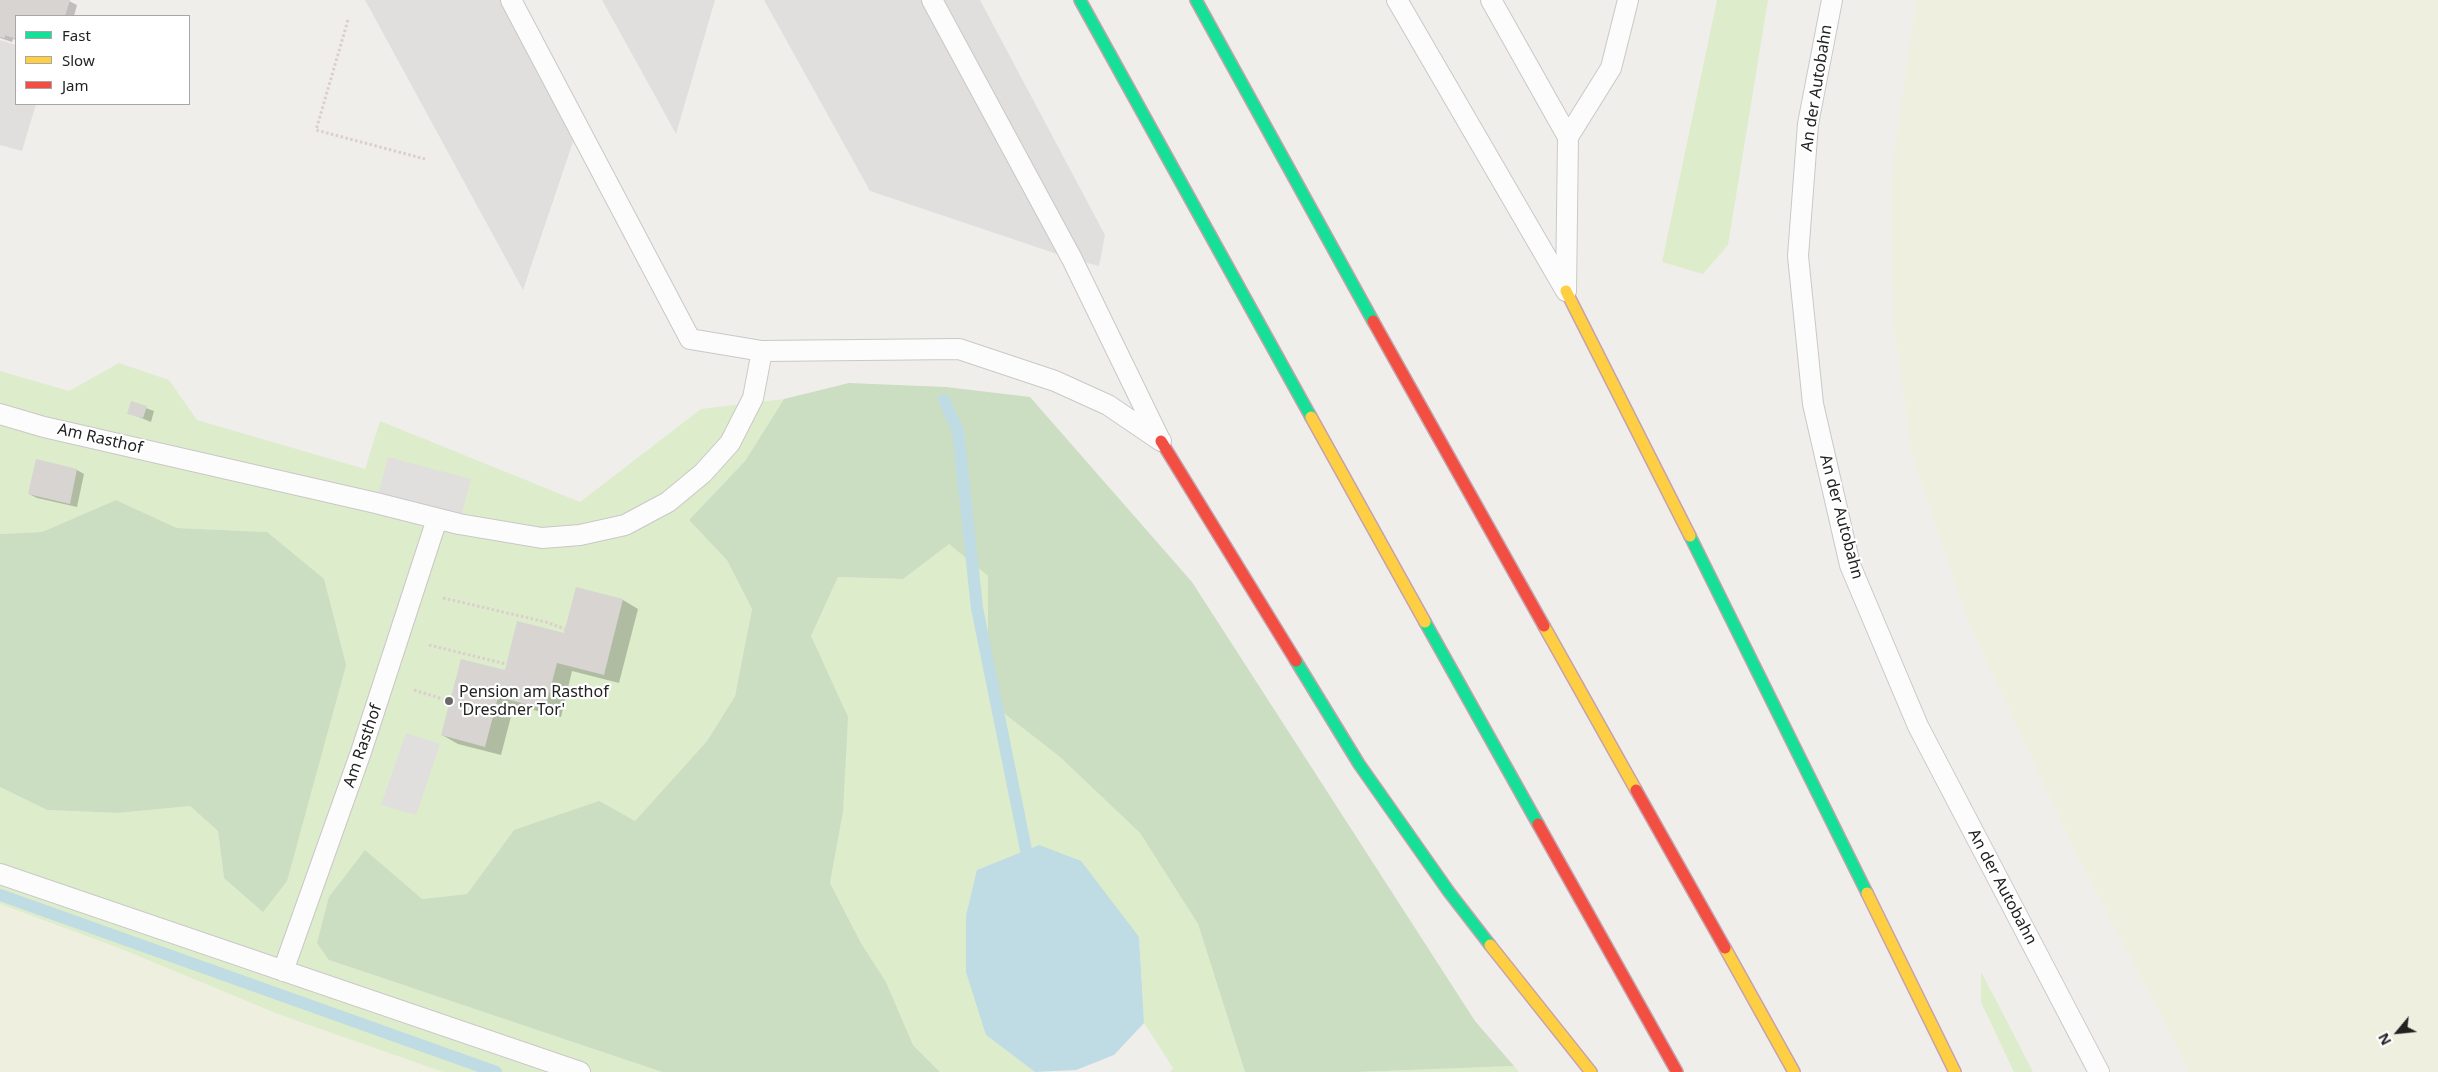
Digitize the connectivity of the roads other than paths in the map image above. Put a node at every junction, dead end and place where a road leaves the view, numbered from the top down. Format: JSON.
{"nodes":[{"id":1,"x":511,"y":0,"type":"edge"},
{"id":2,"x":932,"y":0,"type":"edge"},
{"id":3,"x":1080,"y":0,"type":"edge"},
{"id":4,"x":1196,"y":0,"type":"edge"},
{"id":5,"x":1397,"y":0,"type":"edge"},
{"id":6,"x":1491,"y":0,"type":"edge"},
{"id":7,"x":1628,"y":0,"type":"edge"},
{"id":8,"x":1832,"y":0,"type":"edge"},
{"id":9,"x":1568,"y":137,"type":"junction"},
{"id":10,"x":1566,"y":290,"type":"junction"},
{"id":11,"x":762,"y":351,"type":"junction"},
{"id":12,"x":0,"y":414,"type":"edge"},
{"id":13,"x":1161,"y":441,"type":"junction"},
{"id":14,"x":437,"y":518,"type":"junction"},
{"id":15,"x":0,"y":874,"type":"edge"},
{"id":16,"x":282,"y":971,"type":"junction"},
{"id":17,"x":580,"y":1072,"type":"edge"},
{"id":18,"x":1591,"y":1072,"type":"edge"},
{"id":19,"x":1676,"y":1072,"type":"edge"},
{"id":20,"x":1794,"y":1072,"type":"edge"},
{"id":21,"x":1955,"y":1072,"type":"edge"},
{"id":22,"x":2099,"y":1072,"type":"edge"}],
"edges":[{"from":1,"to":11,"type":"lane"},
{"from":2,"to":13,"type":"lane"},
{"from":3,"to":19,"type":"highway"},
{"from":4,"to":20,"type":"highway"},
{"from":5,"to":10,"type":"lane"},
{"from":6,"to":9,"type":"lane"},
{"from":7,"to":9,"type":"lane"},
{"from":8,"to":22,"type":"lane","name":"An der Autobahn"},
{"from":9,"to":10,"type":"lane"},
{"from":10,"to":21,"type":"highway"},
{"from":11,"to":13,"type":"lane"},
{"from":11,"to":14,"type":"lane","name":"Am Rasthof"},
{"from":12,"to":14,"type":"lane","name":"Am Rasthof"},
{"from":13,"to":18,"type":"highway"},
{"from":14,"to":16,"type":"lane","name":"Am Rasthof"},
{"from":15,"to":16,"type":"lane"},
{"from":16,"to":17,"type":"lane"}]}
